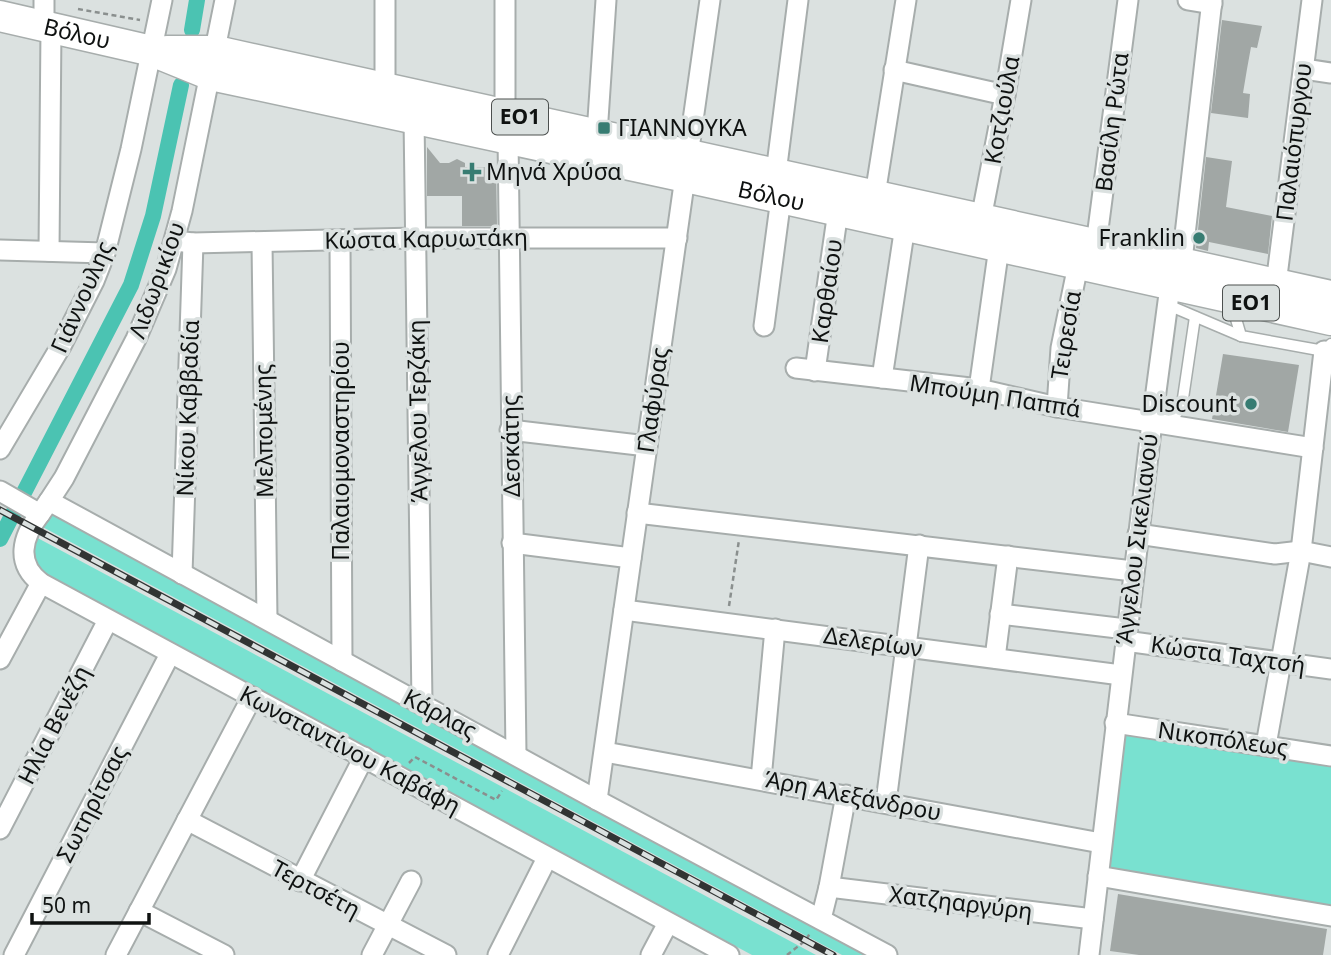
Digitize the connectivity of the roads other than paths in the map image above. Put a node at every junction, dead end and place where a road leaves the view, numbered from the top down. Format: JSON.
{"nodes":[{"id":1,"x":162,"y":0,"type":"edge"},
{"id":2,"x":225,"y":0,"type":"edge"},
{"id":3,"x":385,"y":0,"type":"edge"},
{"id":4,"x":505,"y":0,"type":"edge"},
{"id":5,"x":606,"y":0,"type":"edge"},
{"id":6,"x":710,"y":0,"type":"edge"},
{"id":7,"x":798,"y":0,"type":"edge"},
{"id":8,"x":906,"y":0,"type":"edge"},
{"id":9,"x":1021,"y":0,"type":"edge"},
{"id":10,"x":1128,"y":0,"type":"edge"},
{"id":11,"x":1188,"y":0,"type":"edge"},
{"id":12,"x":1312,"y":0,"type":"edge"},
{"id":13,"x":1212,"y":2,"type":"edge"},
{"id":14,"x":46,"y":14,"type":"edge"},
{"id":15,"x":0,"y":16,"type":"edge"},
{"id":16,"x":155,"y":37,"type":"junction"},
{"id":17,"x":214,"y":63,"type":"junction"},
{"id":18,"x":1304,"y":69,"type":"junction"},
{"id":19,"x":894,"y":71,"type":"junction"},
{"id":20,"x":1331,"y":73,"type":"edge"},
{"id":21,"x":385,"y":88,"type":"junction"},
{"id":22,"x":1005,"y":95,"type":"junction"},
{"id":23,"x":414,"y":118,"type":"junction"},
{"id":24,"x":507,"y":126,"type":"junction"},
{"id":25,"x":597,"y":134,"type":"junction"},
{"id":26,"x":688,"y":166,"type":"junction"},
{"id":27,"x":779,"y":186,"type":"junction"},
{"id":28,"x":875,"y":195,"type":"junction"},
{"id":29,"x":838,"y":211,"type":"junction"},
{"id":30,"x":981,"y":219,"type":"junction"},
{"id":31,"x":905,"y":226,"type":"junction"},
{"id":32,"x":508,"y":237,"type":"junction"},
{"id":33,"x":677,"y":238,"type":"junction"},
{"id":34,"x":416,"y":239,"type":"junction"},
{"id":35,"x":340,"y":240,"type":"junction"},
{"id":36,"x":184,"y":242,"type":"junction"},
{"id":37,"x":262,"y":243,"type":"junction"},
{"id":38,"x":999,"y":247,"type":"junction"},
{"id":39,"x":0,"y":250,"type":"edge"},
{"id":40,"x":49,"y":251,"type":"junction"},
{"id":41,"x":105,"y":253,"type":"junction"},
{"id":42,"x":1087,"y":255,"type":"junction"},
{"id":43,"x":1276,"y":284,"type":"junction"},
{"id":44,"x":1173,"y":285,"type":"junction"},
{"id":45,"x":1331,"y":296,"type":"edge"},
{"id":46,"x":1229,"y":298,"type":"junction"},
{"id":47,"x":1195,"y":317,"type":"junction"},
{"id":48,"x":1331,"y":320,"type":"edge"},
{"id":49,"x":764,"y":326,"type":"dead end"},
{"id":50,"x":1241,"y":336,"type":"junction"},
{"id":51,"x":1328,"y":347,"type":"edge"},
{"id":52,"x":796,"y":368,"type":"dead end"},
{"id":53,"x":815,"y":372,"type":"junction"},
{"id":54,"x":882,"y":379,"type":"junction"},
{"id":55,"x":979,"y":389,"type":"junction"},
{"id":56,"x":1057,"y":407,"type":"junction"},
{"id":57,"x":1160,"y":423,"type":"junction"},
{"id":58,"x":510,"y":430,"type":"junction"},
{"id":59,"x":647,"y":446,"type":"junction"},
{"id":60,"x":1313,"y":448,"type":"junction"},
{"id":61,"x":0,"y":449,"type":"edge"},
{"id":62,"x":0,"y":491,"type":"edge"},
{"id":63,"x":41,"y":509,"type":"junction"},
{"id":64,"x":637,"y":513,"type":"junction"},
{"id":65,"x":1138,"y":534,"type":"junction"},
{"id":66,"x":512,"y":543,"type":"junction"},
{"id":67,"x":919,"y":545,"type":"junction"},
{"id":68,"x":1301,"y":551,"type":"junction"},
{"id":69,"x":1008,"y":556,"type":"junction"},
{"id":70,"x":631,"y":558,"type":"junction"},
{"id":71,"x":1331,"y":558,"type":"edge"},
{"id":72,"x":1133,"y":571,"type":"junction"},
{"id":73,"x":182,"y":574,"type":"junction"},
{"id":74,"x":41,"y":583,"type":"junction"},
{"id":75,"x":624,"y":610,"type":"junction"},
{"id":76,"x":1000,"y":614,"type":"junction"},
{"id":77,"x":267,"y":619,"type":"junction"},
{"id":78,"x":108,"y":621,"type":"junction"},
{"id":79,"x":775,"y":629,"type":"junction"},
{"id":80,"x":1126,"y":635,"type":"junction"},
{"id":81,"x":906,"y":646,"type":"junction"},
{"id":82,"x":170,"y":654,"type":"junction"},
{"id":83,"x":995,"y":658,"type":"junction"},
{"id":84,"x":0,"y":659,"type":"edge"},
{"id":85,"x":342,"y":661,"type":"junction"},
{"id":86,"x":1281,"y":662,"type":"junction"},
{"id":87,"x":1331,"y":669,"type":"edge"},
{"id":88,"x":1121,"y":675,"type":"junction"},
{"id":89,"x":251,"y":697,"type":"junction"},
{"id":90,"x":422,"y":704,"type":"junction"},
{"id":91,"x":1115,"y":723,"type":"junction"},
{"id":92,"x":1266,"y":745,"type":"junction"},
{"id":93,"x":605,"y":752,"type":"junction"},
{"id":94,"x":516,"y":754,"type":"junction"},
{"id":95,"x":1331,"y":755,"type":"edge"},
{"id":96,"x":364,"y":757,"type":"junction"},
{"id":97,"x":761,"y":779,"type":"junction"},
{"id":98,"x":846,"y":795,"type":"junction"},
{"id":99,"x":597,"y":800,"type":"junction"},
{"id":100,"x":886,"y":802,"type":"junction"},
{"id":101,"x":187,"y":820,"type":"junction"},
{"id":102,"x":0,"y":829,"type":"edge"},
{"id":103,"x":1101,"y":843,"type":"junction"},
{"id":104,"x":547,"y":858,"type":"junction"},
{"id":105,"x":1098,"y":876,"type":"junction"},
{"id":106,"x":300,"y":881,"type":"junction"},
{"id":107,"x":411,"y":881,"type":"dead end"},
{"id":108,"x":829,"y":887,"type":"junction"},
{"id":109,"x":139,"y":911,"type":"junction"},
{"id":110,"x":1331,"y":916,"type":"edge"},
{"id":111,"x":821,"y":919,"type":"junction"},
{"id":112,"x":1093,"y":919,"type":"junction"},
{"id":113,"x":668,"y":923,"type":"junction"},
{"id":114,"x":387,"y":926,"type":"junction"},
{"id":115,"x":18,"y":954,"type":"edge"},
{"id":116,"x":116,"y":955,"type":"edge"},
{"id":117,"x":224,"y":955,"type":"edge"},
{"id":118,"x":372,"y":955,"type":"edge"},
{"id":119,"x":446,"y":955,"type":"edge"},
{"id":120,"x":498,"y":955,"type":"edge"},
{"id":121,"x":651,"y":955,"type":"edge"},
{"id":122,"x":729,"y":955,"type":"edge"},
{"id":123,"x":887,"y":955,"type":"edge"},
{"id":124,"x":1089,"y":955,"type":"edge"}],
"edges":[{"from":1,"to":16,"type":"street","name":"Γιάννουλης"},
{"from":2,"to":17,"type":"street","name":"Λιδωρικίου"},
{"from":3,"to":21,"type":"street"},
{"from":4,"to":24,"type":"street","name":"Δεσκάτης"},
{"from":5,"to":25,"type":"street"},
{"from":6,"to":26,"type":"street","name":"Γλαφύρας"},
{"from":7,"to":27,"type":"street"},
{"from":8,"to":19,"type":"street"},
{"from":9,"to":22,"type":"street","name":"Κοτζιούλα"},
{"from":10,"to":42,"type":"street","name":"Βασίλη Ρώτα"},
{"from":11,"to":13,"type":"street"},
{"from":12,"to":18,"type":"street","name":"Παλαιόπυργου"},
{"from":13,"to":44,"type":"street","name":"Άγγελου Σικελιανού"},
{"from":14,"to":15,"type":"main road","name":"Βόλου","number":"ΕΟ1"},
{"from":14,"to":16,"type":"main road","name":"Βόλου","number":"ΕΟ1"},
{"from":14,"to":40,"type":"street"},
{"from":16,"to":17,"type":"main road","number":"ΕΟ1"},
{"from":16,"to":41,"type":"street","name":"Γιάννουλης"},
{"from":17,"to":21,"type":"main road","name":"Βόλου","number":"ΕΟ1"},
{"from":17,"to":23,"type":"main road","name":"Βόλου","number":"ΕΟ1"},
{"from":17,"to":36,"type":"street","name":"Λιδωρικίου"},
{"from":18,"to":20,"type":"street"},
{"from":18,"to":43,"type":"street","name":"Παλαιόπυργου"},
{"from":19,"to":22,"type":"street"},
{"from":19,"to":28,"type":"street"},
{"from":21,"to":24,"type":"main road","name":"Βόλου","number":"ΕΟ1"},
{"from":22,"to":30,"type":"street","name":"Κοτζιούλα"},
{"from":23,"to":24,"type":"main road","name":"Βόλου","number":"ΕΟ1"},
{"from":23,"to":34,"type":"street","name":"Άγγελου Τερζάκη"},
{"from":24,"to":25,"type":"main road","name":"Βόλου","number":"ΕΟ1"},
{"from":24,"to":26,"type":"main road","name":"Βόλου","number":"ΕΟ1"},
{"from":24,"to":32,"type":"street","name":"Δεσκάτης"},
{"from":25,"to":26,"type":"main road","name":"Βόλου","number":"ΕΟ1"},
{"from":26,"to":27,"type":"main road","name":"Βόλου","number":"ΕΟ1"},
{"from":26,"to":33,"type":"street","name":"Γλαφύρας"},
{"from":27,"to":28,"type":"main road","name":"Βόλου","number":"ΕΟ1"},
{"from":27,"to":29,"type":"main road","name":"Βόλου","number":"ΕΟ1"},
{"from":27,"to":49,"type":"street"},
{"from":28,"to":30,"type":"main road","name":"Βόλου","number":"ΕΟ1"},
{"from":29,"to":31,"type":"main road","name":"Βόλου","number":"ΕΟ1"},
{"from":29,"to":53,"type":"street","name":"Καρθαίου"},
{"from":30,"to":42,"type":"main road","name":"Βόλου","number":"ΕΟ1"},
{"from":31,"to":38,"type":"main road","name":"Βόλου","number":"ΕΟ1"},
{"from":31,"to":54,"type":"street"},
{"from":32,"to":33,"type":"street","name":"Κώστα Καρυωτάκη"},
{"from":32,"to":34,"type":"street","name":"Κώστα Καρυωτάκη"},
{"from":32,"to":58,"type":"street","name":"Δεσκάτης"},
{"from":33,"to":59,"type":"street","name":"Γλαφύρας"},
{"from":34,"to":35,"type":"street","name":"Κώστα Καρυωτάκη"},
{"from":34,"to":90,"type":"street","name":"Άγγελου Τερζάκη"},
{"from":35,"to":37,"type":"street","name":"Κώστα Καρυωτάκη"},
{"from":35,"to":85,"type":"street","name":"Παλαιομοναστηρίου"},
{"from":36,"to":37,"type":"street","name":"Κώστα Καρυωτάκη"},
{"from":36,"to":63,"type":"street","name":"Λιδωρικίου"},
{"from":36,"to":73,"type":"street","name":"Νίκου Καββαδία"},
{"from":37,"to":77,"type":"street","name":"Μελπομένης"},
{"from":38,"to":42,"type":"main road","name":"Βόλου","number":"ΕΟ1"},
{"from":38,"to":55,"type":"street"},
{"from":39,"to":40,"type":"street"},
{"from":40,"to":41,"type":"street"},
{"from":41,"to":61,"type":"street","name":"Γιάννουλης"},
{"from":42,"to":44,"type":"main road","name":"Βόλου","number":"ΕΟ1"},
{"from":42,"to":56,"type":"street","name":"Τειρεσία"},
{"from":43,"to":44,"type":"main road","name":"Βόλου","number":"ΕΟ1"},
{"from":43,"to":45,"type":"main road","name":"Βόλου","number":"ΕΟ1"},
{"from":44,"to":46,"type":"main road","name":"Βόλου","number":"ΕΟ1"},
{"from":44,"to":47,"type":"lane"},
{"from":44,"to":57,"type":"street","name":"Άγγελου Σικελιανού"},
{"from":46,"to":48,"type":"main road","name":"Βόλου","number":"ΕΟ1"},
{"from":46,"to":50,"type":"lane"},
{"from":47,"to":50,"type":"lane"},
{"from":47,"to":57,"type":"lane"},
{"from":50,"to":51,"type":"lane"},
{"from":51,"to":60,"type":"street"},
{"from":52,"to":53,"type":"street","name":"Μπούμη Παππά"},
{"from":53,"to":54,"type":"street","name":"Μπούμη Παππά"},
{"from":54,"to":55,"type":"street","name":"Μπούμη Παππά"},
{"from":55,"to":56,"type":"street","name":"Μπούμη Παππά"},
{"from":56,"to":57,"type":"street","name":"Μπούμη Παππά"},
{"from":57,"to":60,"type":"street","name":"Μπούμη Παππά"},
{"from":57,"to":65,"type":"street","name":"Άγγελου Σικελιανού"},
{"from":58,"to":59,"type":"street"},
{"from":58,"to":66,"type":"street","name":"Δεσκάτης"},
{"from":59,"to":64,"type":"street","name":"Γλαφύρας"},
{"from":60,"to":68,"type":"street"},
{"from":62,"to":63,"type":"street","name":"Κάρλας"},
{"from":63,"to":73,"type":"street","name":"Κάρλας"},
{"from":63,"to":74,"type":"street","name":"Κωνσταντίνου Καβάφη"},
{"from":64,"to":67,"type":"street"},
{"from":64,"to":70,"type":"street","name":"Γλαφύρας"},
{"from":65,"to":68,"type":"street"},
{"from":65,"to":72,"type":"street","name":"Άγγελου Σικελιανού"},
{"from":66,"to":70,"type":"street"},
{"from":66,"to":94,"type":"street","name":"Δεσκάτης"},
{"from":67,"to":69,"type":"street"},
{"from":67,"to":81,"type":"street"},
{"from":68,"to":71,"type":"street"},
{"from":68,"to":86,"type":"street"},
{"from":69,"to":72,"type":"street"},
{"from":69,"to":76,"type":"street"},
{"from":70,"to":75,"type":"street","name":"Γλαφύρας"},
{"from":72,"to":80,"type":"street","name":"Άγγελου Σικελιανού"},
{"from":73,"to":77,"type":"street","name":"Κάρλας"},
{"from":74,"to":78,"type":"street","name":"Κωνσταντίνου Καβάφη"},
{"from":74,"to":84,"type":"street"},
{"from":75,"to":79,"type":"street","name":"Δελερίων"},
{"from":75,"to":93,"type":"street","name":"Γλαφύρας"},
{"from":76,"to":80,"type":"street","name":"Κώστα Ταχτσή"},
{"from":76,"to":83,"type":"street"},
{"from":77,"to":85,"type":"street","name":"Κάρλας"},
{"from":78,"to":82,"type":"street","name":"Κωνσταντίνου Καβάφη"},
{"from":78,"to":102,"type":"street","name":"Ηλία Βενέζη"},
{"from":79,"to":81,"type":"street","name":"Δελερίων"},
{"from":79,"to":97,"type":"street"},
{"from":80,"to":86,"type":"street","name":"Κώστα Ταχτσή"},
{"from":80,"to":88,"type":"street","name":"Άγγελου Σικελιανού"},
{"from":81,"to":83,"type":"street","name":"Δελερίων"},
{"from":81,"to":100,"type":"street"},
{"from":82,"to":89,"type":"street","name":"Κωνσταντίνου Καβάφη"},
{"from":82,"to":115,"type":"street","name":"Σωτηρίτσας"},
{"from":83,"to":88,"type":"street","name":"Δελερίων"},
{"from":85,"to":90,"type":"street","name":"Κάρλας"},
{"from":86,"to":87,"type":"street","name":"Κώστα Ταχτσή"},
{"from":86,"to":92,"type":"street"},
{"from":88,"to":91,"type":"street","name":"Άγγελου Σικελιανού"},
{"from":89,"to":96,"type":"street","name":"Κωνσταντίνου Καβάφη"},
{"from":89,"to":101,"type":"street"},
{"from":90,"to":94,"type":"street","name":"Κάρλας"},
{"from":91,"to":92,"type":"street","name":"Νικοπόλεως"},
{"from":91,"to":103,"type":"street","name":"Άγγελου Σικελιανού"},
{"from":92,"to":95,"type":"street","name":"Νικοπόλεως"},
{"from":93,"to":97,"type":"street","name":"Άρη Αλεξάνδρου"},
{"from":93,"to":99,"type":"street","name":"Γλαφύρας"},
{"from":94,"to":99,"type":"street","name":"Κάρλας"},
{"from":96,"to":104,"type":"street","name":"Κωνσταντίνου Καβάφη"},
{"from":96,"to":106,"type":"street"},
{"from":97,"to":98,"type":"street","name":"Άρη Αλεξάνδρου"},
{"from":98,"to":100,"type":"street","name":"Άρη Αλεξάνδρου"},
{"from":98,"to":108,"type":"street"},
{"from":99,"to":111,"type":"street","name":"Κάρλας"},
{"from":100,"to":103,"type":"street","name":"Άρη Αλεξάνδρου"},
{"from":101,"to":106,"type":"street","name":"Τερτσέτη"},
{"from":101,"to":109,"type":"street"},
{"from":103,"to":105,"type":"street","name":"Άγγελου Σικελιανού"},
{"from":104,"to":113,"type":"street","name":"Κωνσταντίνου Καβάφη"},
{"from":104,"to":120,"type":"street"},
{"from":105,"to":110,"type":"street"},
{"from":105,"to":112,"type":"street","name":"Άγγελου Σικελιανού"},
{"from":106,"to":114,"type":"street","name":"Τερτσέτη"},
{"from":107,"to":114,"type":"street"},
{"from":108,"to":111,"type":"street"},
{"from":108,"to":112,"type":"street","name":"Χατζηαργύρη"},
{"from":109,"to":116,"type":"street"},
{"from":109,"to":117,"type":"street"},
{"from":111,"to":123,"type":"street","name":"Κάρλας"},
{"from":112,"to":124,"type":"street","name":"Άγγελου Σικελιανού"},
{"from":113,"to":121,"type":"street"},
{"from":113,"to":122,"type":"street","name":"Κωνσταντίνου Καβάφη"},
{"from":114,"to":118,"type":"street"},
{"from":114,"to":119,"type":"street","name":"Τερτσέτη"}]}
